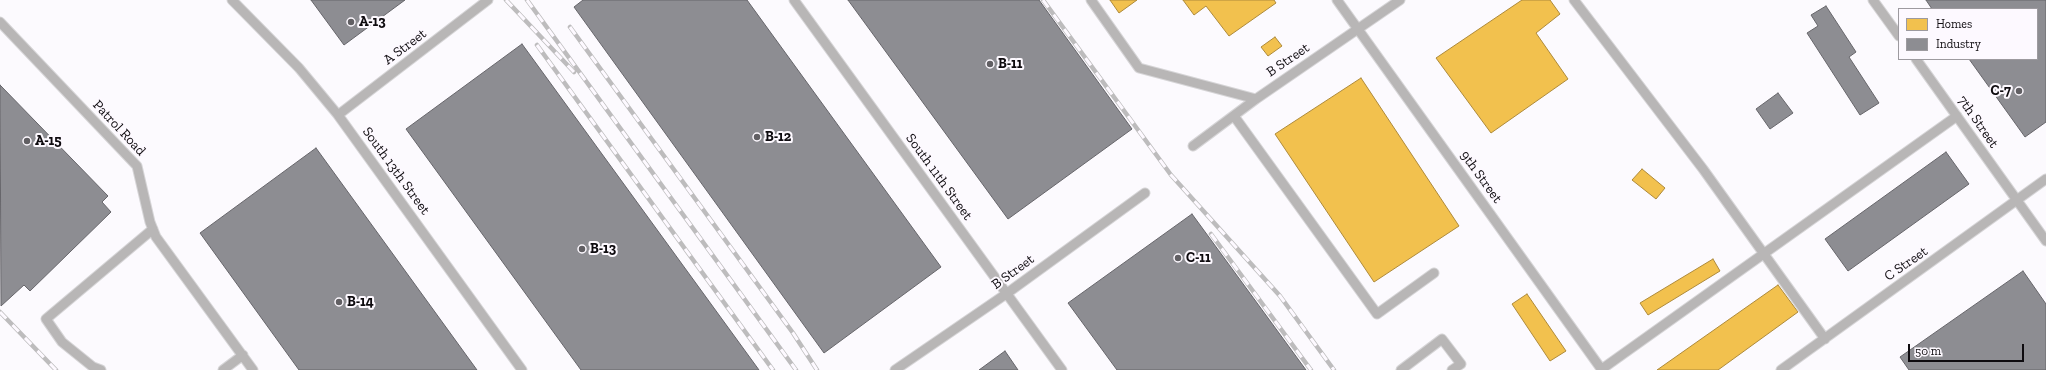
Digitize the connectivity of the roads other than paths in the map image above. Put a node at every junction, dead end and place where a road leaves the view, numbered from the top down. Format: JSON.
{"nodes":[{"id":1,"x":232,"y":0,"type":"edge"},
{"id":2,"x":488,"y":0,"type":"edge"},
{"id":3,"x":794,"y":0,"type":"edge"},
{"id":4,"x":1091,"y":0,"type":"edge"},
{"id":5,"x":1337,"y":0,"type":"edge"},
{"id":6,"x":1400,"y":0,"type":"edge"},
{"id":7,"x":1574,"y":0,"type":"edge"},
{"id":8,"x":1873,"y":0,"type":"edge"},
{"id":9,"x":0,"y":22,"type":"edge"},
{"id":10,"x":1358,"y":29,"type":"junction"},
{"id":11,"x":1898,"y":35,"type":"edge"},
{"id":12,"x":1917,"y":60,"type":"edge"},
{"id":13,"x":1256,"y":99,"type":"junction"},
{"id":14,"x":338,"y":115,"type":"junction"},
{"id":15,"x":1234,"y":116,"type":"junction"},
{"id":16,"x":1956,"y":116,"type":"junction"},
{"id":17,"x":1193,"y":146,"type":"dead end"},
{"id":18,"x":2046,"y":180,"type":"edge"},
{"id":19,"x":1144,"y":193,"type":"dead end"},
{"id":20,"x":2017,"y":202,"type":"junction"},
{"id":21,"x":153,"y":229,"type":"junction"},
{"id":22,"x":2046,"y":241,"type":"edge"},
{"id":23,"x":1765,"y":253,"type":"junction"},
{"id":24,"x":1434,"y":273,"type":"dead end"},
{"id":25,"x":1006,"y":294,"type":"junction"},
{"id":26,"x":1825,"y":339,"type":"junction"},
{"id":27,"x":243,"y":355,"type":"junction"},
{"id":28,"x":101,"y":370,"type":"edge"},
{"id":29,"x":223,"y":370,"type":"edge"},
{"id":30,"x":254,"y":370,"type":"edge"},
{"id":31,"x":522,"y":370,"type":"edge"},
{"id":32,"x":895,"y":370,"type":"edge"},
{"id":33,"x":1062,"y":370,"type":"edge"},
{"id":34,"x":1401,"y":370,"type":"edge"},
{"id":35,"x":1452,"y":370,"type":"edge"},
{"id":36,"x":1602,"y":370,"type":"edge"},
{"id":37,"x":1781,"y":370,"type":"edge"}],
"edges":[{"from":1,"to":14,"type":"lane","name":"South 13th Street"},
{"from":2,"to":14,"type":"lane","name":"A Street"},
{"from":3,"to":25,"type":"lane","name":"South 11th Street"},
{"from":4,"to":13,"type":"lane"},
{"from":5,"to":10,"type":"lane","name":"9th Street"},
{"from":6,"to":10,"type":"lane","name":"B Street"},
{"from":7,"to":23,"type":"lane"},
{"from":8,"to":11,"type":"lane"},
{"from":9,"to":21,"type":"lane","name":"Patrol Road"},
{"from":10,"to":13,"type":"lane","name":"B Street"},
{"from":10,"to":36,"type":"lane","name":"9th Street"},
{"from":12,"to":16,"type":"lane","name":"7th Street"},
{"from":13,"to":15,"type":"lane","name":"B Street"},
{"from":14,"to":31,"type":"lane","name":"South 13th Street"},
{"from":15,"to":17,"type":"lane","name":"B Street"},
{"from":15,"to":24,"type":"lane"},
{"from":16,"to":20,"type":"lane","name":"7th Street"},
{"from":16,"to":23,"type":"lane"},
{"from":18,"to":20,"type":"lane","name":"C Street"},
{"from":19,"to":25,"type":"lane","name":"B Street"},
{"from":20,"to":22,"type":"lane","name":"7th Street"},
{"from":20,"to":26,"type":"lane","name":"C Street"},
{"from":21,"to":27,"type":"lane","name":"Patrol Road"},
{"from":21,"to":28,"type":"lane"},
{"from":23,"to":26,"type":"lane"},
{"from":23,"to":36,"type":"lane"},
{"from":25,"to":32,"type":"lane","name":"B Street"},
{"from":25,"to":33,"type":"lane","name":"South 11th Street"},
{"from":26,"to":37,"type":"lane","name":"C Street"},
{"from":27,"to":29,"type":"lane"},
{"from":27,"to":30,"type":"lane","name":"Patrol Road"},
{"from":34,"to":35,"type":"lane"}]}
